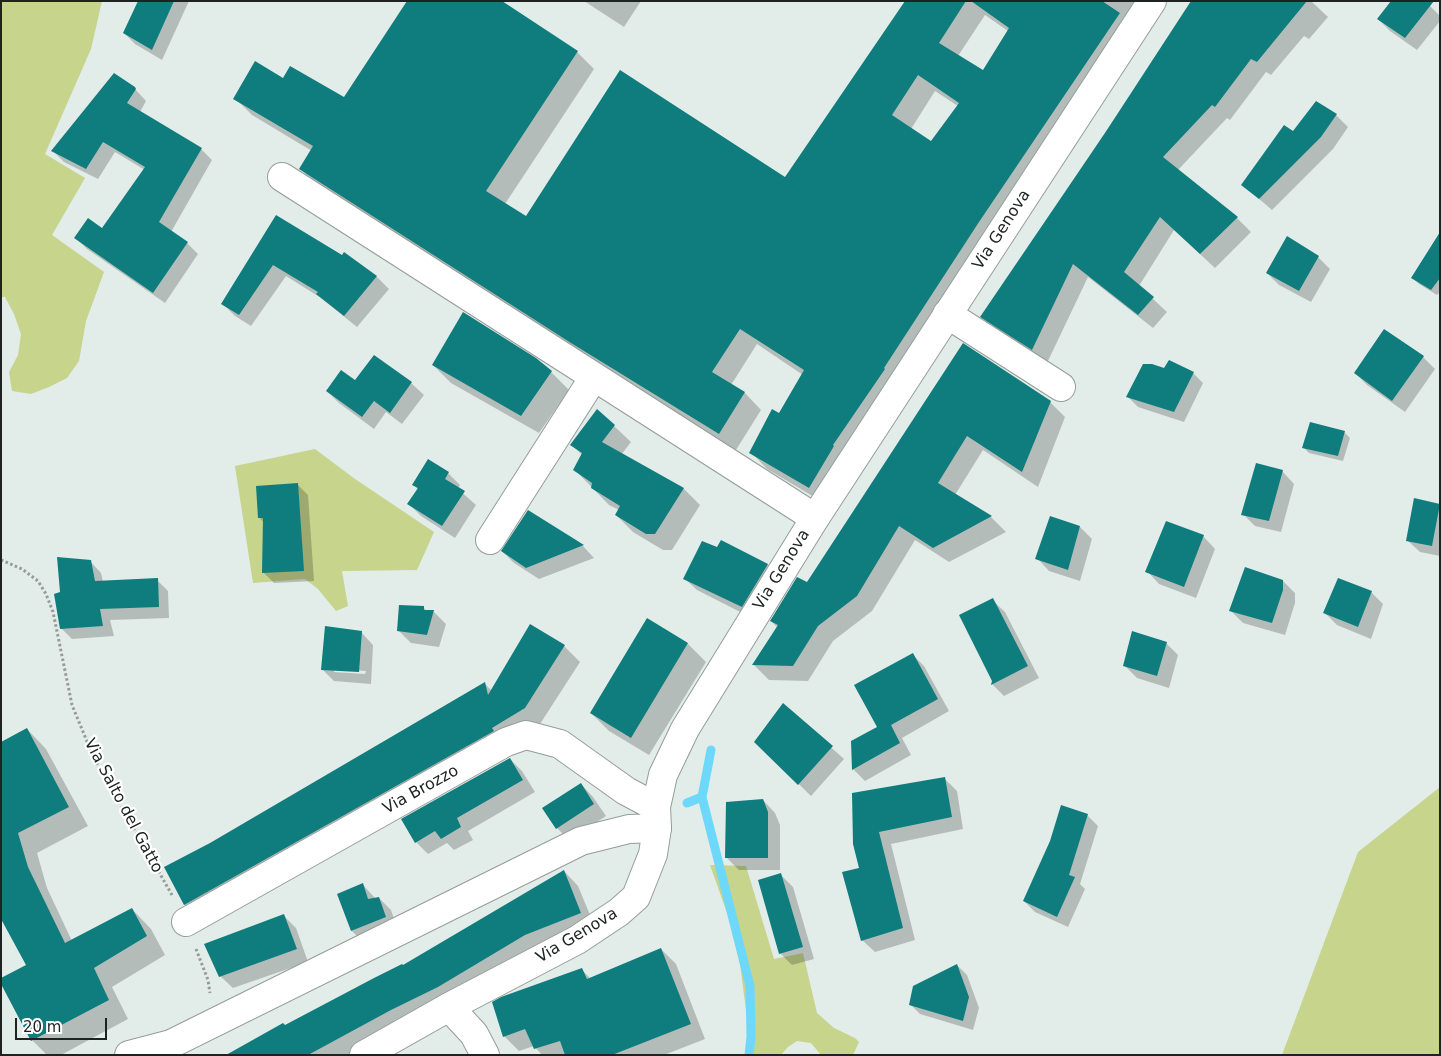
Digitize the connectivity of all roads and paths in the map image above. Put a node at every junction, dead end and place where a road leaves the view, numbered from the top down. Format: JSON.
{"nodes":[{"id":1,"x":1144,"y":4,"type":"edge"},
{"id":2,"x":282,"y":177,"type":"dead end"},
{"id":3,"x":947,"y":314,"type":"junction"},
{"id":4,"x":594,"y":377,"type":"junction"},
{"id":5,"x":1061,"y":387,"type":"dead end"},
{"id":6,"x":814,"y":518,"type":"junction"},
{"id":7,"x":490,"y":540,"type":"dead end"},
{"id":8,"x":1,"y":560,"type":"edge"},
{"id":9,"x":657,"y":818,"type":"junction"},
{"id":10,"x":186,"y":922,"type":"junction"},
{"id":11,"x":449,"y":1007,"type":"junction"},
{"id":12,"x":216,"y":1020,"type":"junction"},
{"id":13,"x":129,"y":1055,"type":"edge"},
{"id":14,"x":364,"y":1055,"type":"edge"},
{"id":15,"x":485,"y":1055,"type":"edge"}],
"edges":[{"from":1,"to":3,"type":"street","name":"Via Genova"},
{"from":2,"to":4,"type":"street"},
{"from":3,"to":5,"type":"street"},
{"from":3,"to":6,"type":"street","name":"Via Genova"},
{"from":4,"to":6,"type":"street"},
{"from":4,"to":7,"type":"street"},
{"from":6,"to":9,"type":"street","name":"Via Genova"},
{"from":8,"to":10,"type":"path","name":"Via Salto del Gatto"},
{"from":9,"to":10,"type":"street","name":"Via Brozzo"},
{"from":9,"to":11,"type":"street","name":"Via Genova"},
{"from":9,"to":12,"type":"street"},
{"from":10,"to":12,"type":"path","name":"Via Salto del Gatto"},
{"from":11,"to":14,"type":"street","name":"Via Genova"},
{"from":11,"to":15,"type":"street"},
{"from":12,"to":13,"type":"street"}]}
